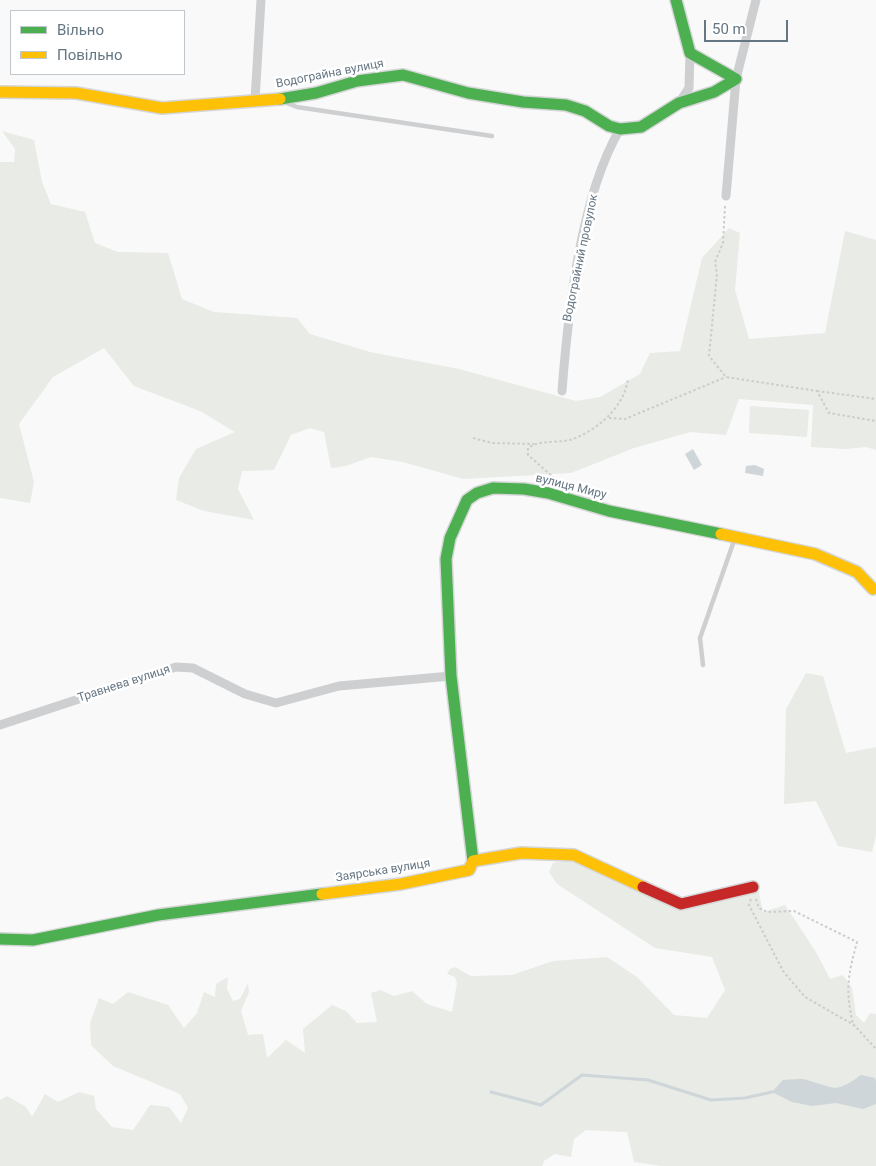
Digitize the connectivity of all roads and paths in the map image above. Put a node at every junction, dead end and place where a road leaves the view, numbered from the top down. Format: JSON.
{"nodes":[{"id":1,"x":262,"y":0,"type":"edge"},
{"id":2,"x":676,"y":0,"type":"edge"},
{"id":3,"x":756,"y":0,"type":"edge"},
{"id":4,"x":690,"y":53,"type":"junction"},
{"id":5,"x":736,"y":79,"type":"junction"},
{"id":6,"x":0,"y":92,"type":"edge"},
{"id":7,"x":277,"y":99,"type":"junction"},
{"id":8,"x":254,"y":100,"type":"junction"},
{"id":9,"x":679,"y":103,"type":"junction"},
{"id":10,"x":620,"y":129,"type":"junction"},
{"id":11,"x":492,"y":136,"type":"dead end"},
{"id":12,"x":726,"y":196,"type":"joint"},
{"id":13,"x":726,"y":376,"type":"junction"},
{"id":14,"x":628,"y":378,"type":"dead end"},
{"id":15,"x":562,"y":391,"type":"dead end"},
{"id":16,"x":817,"y":391,"type":"junction"},
{"id":17,"x":876,"y":400,"type":"edge"},
{"id":18,"x":608,"y":418,"type":"junction"},
{"id":19,"x":876,"y":421,"type":"edge"},
{"id":20,"x":473,"y":438,"type":"dead end"},
{"id":21,"x":534,"y":444,"type":"junction"},
{"id":22,"x":548,"y":493,"type":"junction"},
{"id":23,"x":735,"y":537,"type":"junction"},
{"id":24,"x":874,"y":592,"type":"edge"},
{"id":25,"x":703,"y":665,"type":"dead end"},
{"id":26,"x":451,"y":676,"type":"junction"},
{"id":27,"x":0,"y":725,"type":"edge"},
{"id":28,"x":473,"y":861,"type":"junction"},
{"id":29,"x":754,"y":887,"type":"joint"},
{"id":30,"x":749,"y":906,"type":"dead end"},
{"id":31,"x":0,"y":939,"type":"edge"},
{"id":32,"x":854,"y":1026,"type":"junction"},
{"id":33,"x":876,"y":1049,"type":"edge"}],
"edges":[{"from":1,"to":8,"type":"street"},
{"from":2,"to":4,"type":"street"},
{"from":3,"to":5,"type":"street"},
{"from":4,"to":5,"type":"street"},
{"from":4,"to":9,"type":"street"},
{"from":5,"to":9,"type":"street"},
{"from":5,"to":12,"type":"street"},
{"from":6,"to":8,"type":"street","name":"Водограйна вулиця"},
{"from":7,"to":8,"type":"street","name":"Водограйна вулиця"},
{"from":7,"to":10,"type":"street","name":"Водограйна вулиця"},
{"from":7,"to":11,"type":"lane"},
{"from":9,"to":10,"type":"street"},
{"from":10,"to":15,"type":"street","name":"Водограйний провулок"},
{"from":12,"to":13,"type":"path"},
{"from":13,"to":16,"type":"path"},
{"from":13,"to":18,"type":"path"},
{"from":14,"to":18,"type":"path"},
{"from":16,"to":17,"type":"path"},
{"from":16,"to":19,"type":"path"},
{"from":18,"to":21,"type":"path"},
{"from":20,"to":21,"type":"path"},
{"from":21,"to":22,"type":"path"},
{"from":22,"to":23,"type":"street","name":"вулиця Миру"},
{"from":22,"to":26,"type":"street","name":"вулиця Миру"},
{"from":23,"to":24,"type":"street","name":"вулиця Миру"},
{"from":23,"to":25,"type":"lane"},
{"from":26,"to":27,"type":"street","name":"Травнева вулиця"},
{"from":26,"to":28,"type":"street","name":"вулиця Миру"},
{"from":28,"to":29,"type":"street","name":"Заярська вулиця"},
{"from":28,"to":31,"type":"street","name":"Заярська вулиця"},
{"from":29,"to":32,"type":"path"},
{"from":30,"to":32,"type":"path"},
{"from":32,"to":33,"type":"path"}]}
